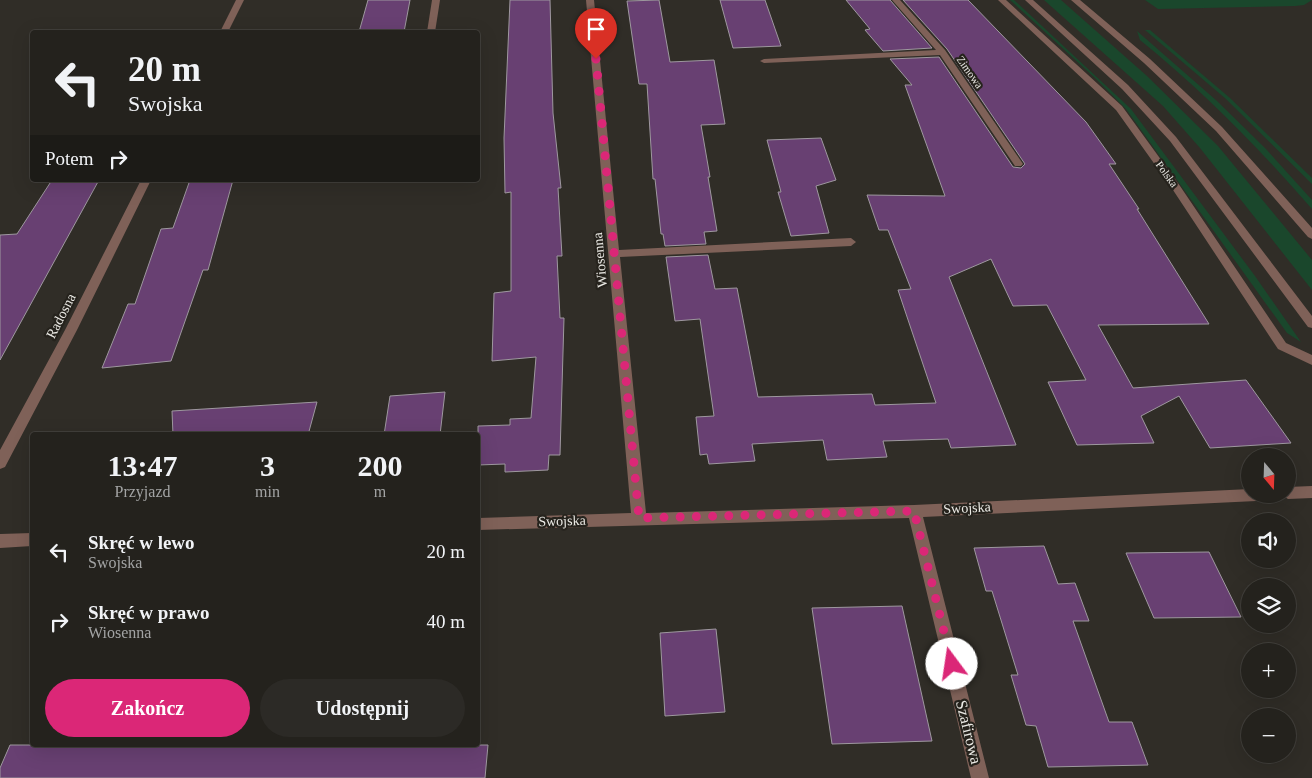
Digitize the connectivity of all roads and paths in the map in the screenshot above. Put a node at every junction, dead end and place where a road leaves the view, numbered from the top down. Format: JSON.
{"nodes":[{"id":1,"x":240,"y":0,"type":"edge"},
{"id":2,"x":436,"y":0,"type":"edge"},
{"id":3,"x":590,"y":0,"type":"edge"},
{"id":4,"x":896,"y":0,"type":"edge"},
{"id":5,"x":1002,"y":0,"type":"edge"},
{"id":6,"x":1029,"y":0,"type":"edge"},
{"id":7,"x":1075,"y":0,"type":"edge"},
{"id":8,"x":225,"y":30,"type":"edge"},
{"id":9,"x":431,"y":30,"type":"edge"},
{"id":10,"x":942,"y":52,"type":"junction"},
{"id":11,"x":764,"y":61,"type":"dead end"},
{"id":12,"x":1018,"y":164,"type":"dead end"},
{"id":13,"x":145,"y":182,"type":"edge"},
{"id":14,"x":1312,"y":235,"type":"edge"},
{"id":15,"x":851,"y":242,"type":"dead end"},
{"id":16,"x":614,"y":254,"type":"junction"},
{"id":17,"x":1312,"y":324,"type":"edge"},
{"id":18,"x":1312,"y":360,"type":"edge"},
{"id":19,"x":0,"y":463,"type":"edge"},
{"id":20,"x":1312,"y":492,"type":"edge"},
{"id":21,"x":1296,"y":493,"type":"edge"},
{"id":22,"x":1241,"y":496,"type":"edge"},
{"id":23,"x":914,"y":511,"type":"junction"},
{"id":24,"x":639,"y":518,"type":"junction"},
{"id":25,"x":480,"y":524,"type":"edge"},
{"id":26,"x":30,"y":540,"type":"edge"},
{"id":27,"x":0,"y":542,"type":"edge"},
{"id":28,"x":980,"y":778,"type":"edge"}],
"edges":[{"from":1,"to":8,"type":"street"},
{"from":2,"to":9,"type":"street"},
{"from":3,"to":16,"type":"street","name":"Wiosenna"},
{"from":4,"to":10,"type":"street","name":"Zimowa"},
{"from":5,"to":18,"type":"street","name":"Polska"},
{"from":6,"to":17,"type":"street","name":"Polska"},
{"from":7,"to":14,"type":"street"},
{"from":10,"to":11,"type":"street"},
{"from":10,"to":12,"type":"street","name":"Zimowa"},
{"from":13,"to":19,"type":"street","name":"Radosna"},
{"from":15,"to":16,"type":"street"},
{"from":16,"to":24,"type":"street","name":"Wiosenna"},
{"from":20,"to":21,"type":"street"},
{"from":22,"to":23,"type":"street","name":"Swojska"},
{"from":23,"to":24,"type":"street","name":"Swojska"},
{"from":23,"to":28,"type":"street","name":"Szafirowa"},
{"from":24,"to":25,"type":"street","name":"Swojska"},
{"from":26,"to":27,"type":"street"}]}
